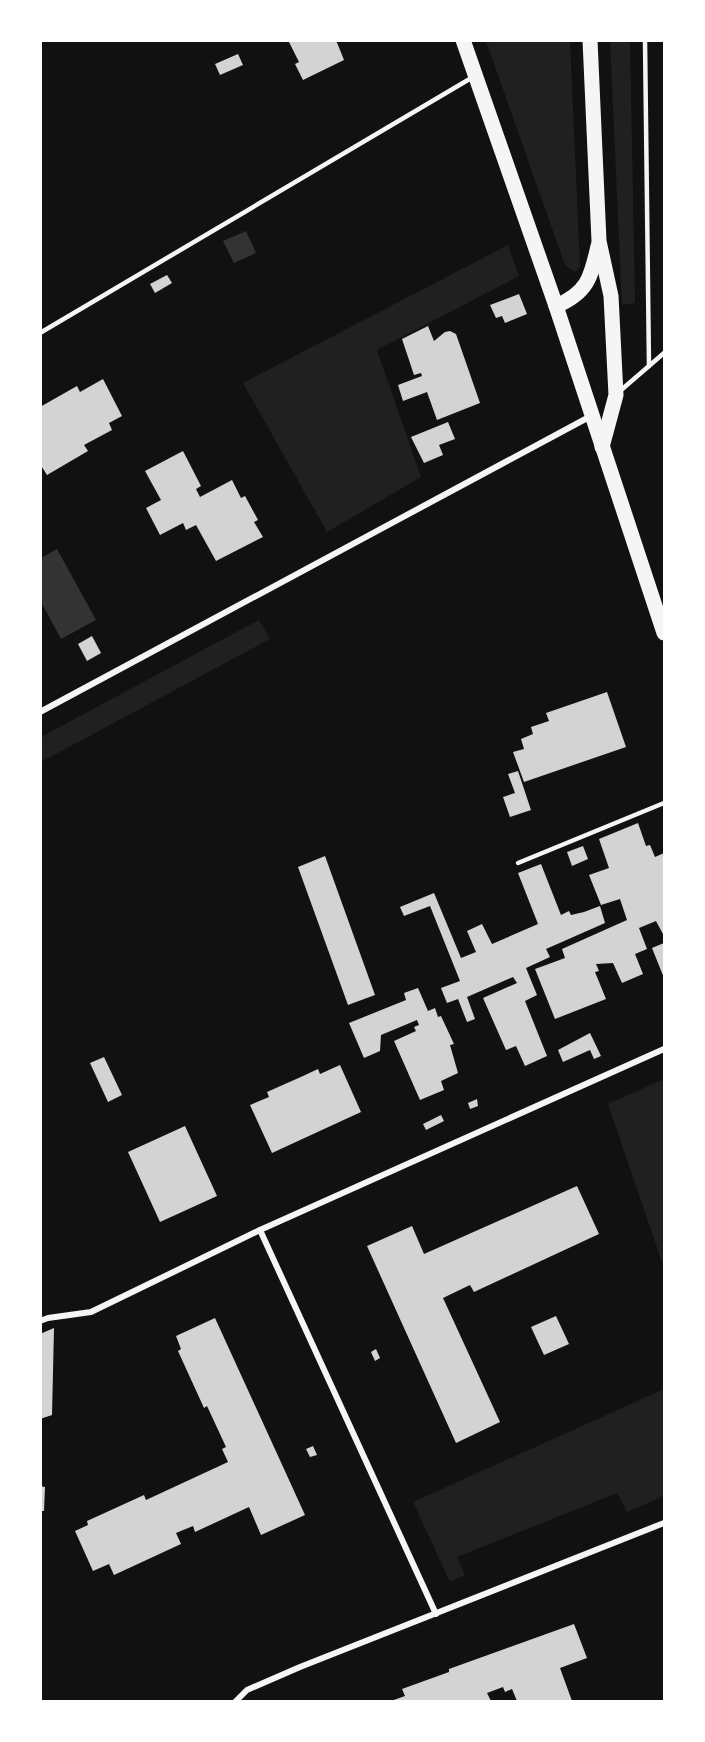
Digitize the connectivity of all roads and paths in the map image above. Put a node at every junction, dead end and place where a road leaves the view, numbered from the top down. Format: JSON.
{"nodes":[{"id":1,"x":463,"y":40,"type":"edge"},
{"id":2,"x":590,"y":40,"type":"edge"},
{"id":3,"x":645,"y":40,"type":"edge"},
{"id":4,"x":475,"y":76,"type":"junction"},
{"id":5,"x":599,"y":240,"type":"junction"},
{"id":6,"x":556,"y":306,"type":"junction"},
{"id":7,"x":40,"y":333,"type":"edge"},
{"id":8,"x":664,"y":353,"type":"edge"},
{"id":9,"x":649,"y":366,"type":"junction"},
{"id":10,"x":616,"y":395,"type":"junction"},
{"id":11,"x":591,"y":416,"type":"junction"},
{"id":12,"x":602,"y":447,"type":"junction"},
{"id":13,"x":664,"y":633,"type":"edge"},
{"id":14,"x":40,"y":712,"type":"edge"},
{"id":15,"x":664,"y":803,"type":"edge"},
{"id":16,"x":518,"y":863,"type":"dead end"},
{"id":17,"x":664,"y":1049,"type":"edge"},
{"id":18,"x":260,"y":1230,"type":"junction"},
{"id":19,"x":40,"y":1321,"type":"edge"},
{"id":20,"x":664,"y":1522,"type":"edge"},
{"id":21,"x":436,"y":1614,"type":"junction"},
{"id":22,"x":235,"y":1701,"type":"edge"}],
"edges":[{"from":1,"to":4,"type":"main road"},
{"from":2,"to":5,"type":"main road"},
{"from":3,"to":9,"type":"lane"},
{"from":4,"to":6,"type":"main road"},
{"from":4,"to":7,"type":"lane"},
{"from":5,"to":6,"type":"main road"},
{"from":5,"to":10,"type":"main road"},
{"from":6,"to":11,"type":"main road"},
{"from":8,"to":9,"type":"lane"},
{"from":9,"to":10,"type":"lane"},
{"from":10,"to":12,"type":"main road"},
{"from":11,"to":12,"type":"main road"},
{"from":11,"to":14,"type":"street"},
{"from":12,"to":13,"type":"main road"},
{"from":15,"to":16,"type":"lane"},
{"from":17,"to":18,"type":"street"},
{"from":18,"to":19,"type":"street"},
{"from":18,"to":21,"type":"street"},
{"from":20,"to":21,"type":"street"},
{"from":21,"to":22,"type":"street"}]}
